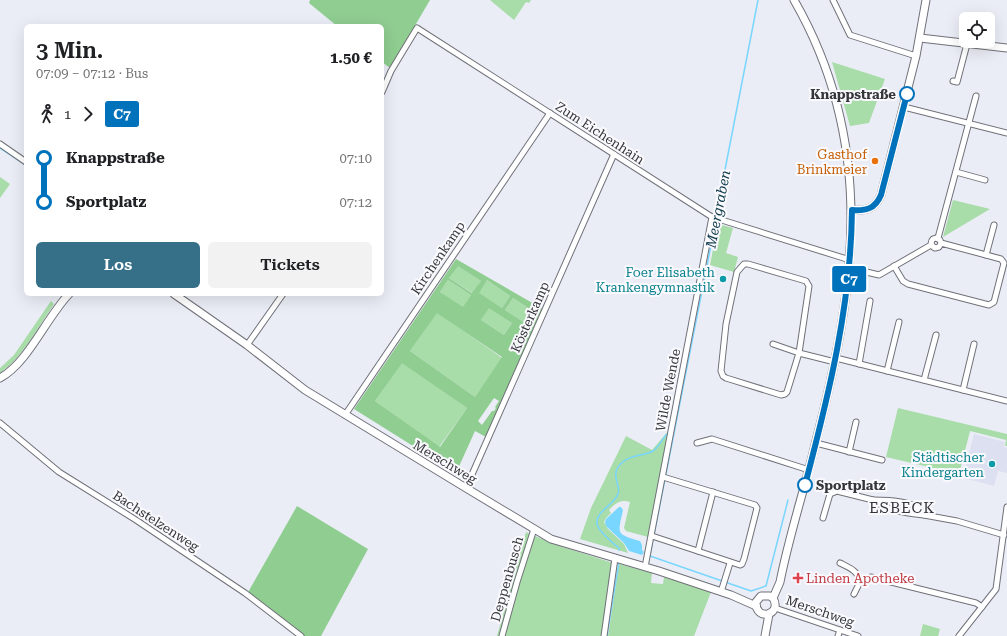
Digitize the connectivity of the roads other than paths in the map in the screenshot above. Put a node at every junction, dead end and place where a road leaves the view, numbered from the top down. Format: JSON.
{"nodes":[{"id":1,"x":794,"y":0,"type":"edge"},
{"id":2,"x":833,"y":0,"type":"edge"},
{"id":3,"x":926,"y":0,"type":"edge"},
{"id":4,"x":920,"y":38,"type":"junction"},
{"id":5,"x":959,"y":43,"type":"edge"},
{"id":6,"x":995,"y":47,"type":"edge"},
{"id":7,"x":966,"y":48,"type":"edge"},
{"id":8,"x":1007,"y":48,"type":"edge"},
{"id":9,"x":916,"y":56,"type":"junction"},
{"id":10,"x":953,"y":81,"type":"dead end"},
{"id":11,"x":384,"y":87,"type":"edge"},
{"id":12,"x":976,"y":96,"type":"dead end"},
{"id":13,"x":904,"y":107,"type":"junction"},
{"id":14,"x":550,"y":113,"type":"junction"},
{"id":15,"x":968,"y":124,"type":"junction"},
{"id":16,"x":1007,"y":133,"type":"edge"},
{"id":17,"x":0,"y":144,"type":"edge"},
{"id":18,"x":614,"y":154,"type":"junction"},
{"id":19,"x":24,"y":161,"type":"edge"},
{"id":20,"x":956,"y":172,"type":"junction"},
{"id":21,"x":985,"y":180,"type":"dead end"},
{"id":22,"x":852,"y":210,"type":"junction"},
{"id":23,"x":712,"y":217,"type":"junction"},
{"id":24,"x":994,"y":225,"type":"dead end"},
{"id":25,"x":938,"y":238,"type":"junction"},
{"id":26,"x":941,"y":243,"type":"junction"},
{"id":27,"x":931,"y":245,"type":"junction"},
{"id":28,"x":986,"y":255,"type":"junction"},
{"id":29,"x":850,"y":264,"type":"junction"},
{"id":30,"x":894,"y":266,"type":"junction"},
{"id":31,"x":67,"y":296,"type":"edge"},
{"id":32,"x":177,"y":296,"type":"edge"},
{"id":33,"x":282,"y":296,"type":"edge"},
{"id":34,"x":870,"y":301,"type":"dead end"},
{"id":35,"x":899,"y":322,"type":"dead end"},
{"id":36,"x":936,"y":335,"type":"dead end"},
{"id":37,"x":247,"y":344,"type":"junction"},
{"id":38,"x":773,"y":344,"type":"dead end"},
{"id":39,"x":974,"y":344,"type":"dead end"},
{"id":40,"x":799,"y":353,"type":"junction"},
{"id":41,"x":836,"y":360,"type":"junction"},
{"id":42,"x":860,"y":364,"type":"junction"},
{"id":43,"x":887,"y":371,"type":"junction"},
{"id":44,"x":0,"y":378,"type":"edge"},
{"id":45,"x":924,"y":380,"type":"junction"},
{"id":46,"x":963,"y":390,"type":"junction"},
{"id":47,"x":1007,"y":400,"type":"edge"},
{"id":48,"x":345,"y":415,"type":"junction"},
{"id":49,"x":856,"y":422,"type":"dead end"},
{"id":50,"x":0,"y":423,"type":"edge"},
{"id":51,"x":697,"y":443,"type":"dead end"},
{"id":52,"x":816,"y":444,"type":"junction"},
{"id":53,"x":849,"y":452,"type":"junction"},
{"id":54,"x":882,"y":460,"type":"dead end"},
{"id":55,"x":809,"y":470,"type":"junction"},
{"id":56,"x":663,"y":477,"type":"junction"},
{"id":57,"x":466,"y":488,"type":"junction"},
{"id":58,"x":713,"y":492,"type":"junction"},
{"id":59,"x":873,"y":500,"type":"junction"},
{"id":60,"x":1007,"y":507,"type":"edge"},
{"id":61,"x":924,"y":515,"type":"junction"},
{"id":62,"x":823,"y":518,"type":"dead end"},
{"id":63,"x":534,"y":529,"type":"junction"},
{"id":64,"x":1004,"y":535,"type":"junction"},
{"id":65,"x":652,"y":536,"type":"junction"},
{"id":66,"x":698,"y":551,"type":"junction"},
{"id":67,"x":615,"y":558,"type":"junction"},
{"id":68,"x":730,"y":563,"type":"junction"},
{"id":69,"x":840,"y":563,"type":"dead end"},
{"id":70,"x":645,"y":567,"type":"junction"},
{"id":71,"x":782,"y":573,"type":"junction"},
{"id":72,"x":860,"y":582,"type":"junction"},
{"id":73,"x":721,"y":592,"type":"junction"},
{"id":74,"x":854,"y":594,"type":"dead end"},
{"id":75,"x":731,"y":595,"type":"junction"},
{"id":76,"x":765,"y":595,"type":"junction"},
{"id":77,"x":758,"y":598,"type":"junction"},
{"id":78,"x":773,"y":598,"type":"junction"},
{"id":79,"x":756,"y":606,"type":"junction"},
{"id":80,"x":982,"y":607,"type":"junction"},
{"id":81,"x":775,"y":608,"type":"junction"},
{"id":82,"x":766,"y":614,"type":"junction"},
{"id":83,"x":840,"y":630,"type":"junction"},
{"id":84,"x":301,"y":636,"type":"edge"},
{"id":85,"x":502,"y":636,"type":"edge"},
{"id":86,"x":604,"y":636,"type":"edge"},
{"id":87,"x":765,"y":636,"type":"edge"},
{"id":88,"x":838,"y":636,"type":"edge"},
{"id":89,"x":858,"y":636,"type":"edge"},
{"id":90,"x":959,"y":636,"type":"edge"}],
"edges":[{"from":1,"to":22,"type":"street"},
{"from":2,"to":9,"type":"street"},
{"from":3,"to":4,"type":"street"},
{"from":4,"to":5,"type":"street"},
{"from":4,"to":9,"type":"street"},
{"from":6,"to":8,"type":"street"},
{"from":7,"to":10,"type":"street"},
{"from":9,"to":13,"type":"street"},
{"from":11,"to":14,"type":"street","name":"Zum Eichenhain"},
{"from":12,"to":15,"type":"street"},
{"from":13,"to":15,"type":"street"},
{"from":13,"to":22,"type":"street"},
{"from":14,"to":18,"type":"street","name":"Zum Eichenhain"},
{"from":14,"to":48,"type":"street","name":"Kirchenkamp"},
{"from":15,"to":16,"type":"street"},
{"from":15,"to":20,"type":"street"},
{"from":17,"to":19,"type":"street"},
{"from":18,"to":23,"type":"street","name":"Zum Eichenhain"},
{"from":18,"to":57,"type":"street","name":"Kösterkamp"},
{"from":20,"to":21,"type":"street"},
{"from":20,"to":25,"type":"street"},
{"from":22,"to":29,"type":"street"},
{"from":23,"to":29,"type":"street","name":"Zum Eichenhain"},
{"from":23,"to":56,"type":"street","name":"Wilde Wende"},
{"from":24,"to":28,"type":"street"},
{"from":25,"to":26,"type":"street"},
{"from":25,"to":27,"type":"street"},
{"from":26,"to":27,"type":"street"},
{"from":26,"to":28,"type":"street"},
{"from":27,"to":30,"type":"street","name":"Zum Eichenhain"},
{"from":28,"to":30,"type":"street"},
{"from":29,"to":30,"type":"street","name":"Zum Eichenhain"},
{"from":29,"to":41,"type":"street"},
{"from":31,"to":44,"type":"street"},
{"from":32,"to":37,"type":"street","name":"Merschweg"},
{"from":33,"to":37,"type":"street"},
{"from":34,"to":42,"type":"street"},
{"from":35,"to":43,"type":"street"},
{"from":36,"to":45,"type":"street"},
{"from":37,"to":48,"type":"street","name":"Merschweg"},
{"from":38,"to":40,"type":"street"},
{"from":39,"to":46,"type":"street"},
{"from":40,"to":40,"type":"street"},
{"from":40,"to":41,"type":"street"},
{"from":41,"to":42,"type":"street"},
{"from":41,"to":52,"type":"street"},
{"from":42,"to":43,"type":"street"},
{"from":43,"to":45,"type":"street"},
{"from":45,"to":46,"type":"street"},
{"from":46,"to":47,"type":"street"},
{"from":48,"to":57,"type":"street","name":"Merschweg"},
{"from":49,"to":53,"type":"street"},
{"from":50,"to":84,"type":"street","name":"Bachstelzenweg"},
{"from":51,"to":55,"type":"street"},
{"from":52,"to":53,"type":"street"},
{"from":52,"to":55,"type":"street"},
{"from":53,"to":54,"type":"street"},
{"from":55,"to":71,"type":"street"},
{"from":56,"to":58,"type":"street"},
{"from":56,"to":65,"type":"street","name":"Wilde Wende"},
{"from":57,"to":63,"type":"street","name":"Merschweg"},
{"from":58,"to":66,"type":"street"},
{"from":58,"to":68,"type":"street"},
{"from":59,"to":61,"type":"street"},
{"from":59,"to":61,"type":"street"},
{"from":59,"to":62,"type":"street"},
{"from":60,"to":64,"type":"street"},
{"from":61,"to":64,"type":"street"},
{"from":63,"to":67,"type":"street","name":"Merschweg"},
{"from":63,"to":85,"type":"street","name":"Deppenbusch"},
{"from":64,"to":80,"type":"street"},
{"from":65,"to":66,"type":"street"},
{"from":65,"to":70,"type":"street","name":"Wilde Wende"},
{"from":66,"to":68,"type":"street"},
{"from":67,"to":70,"type":"street","name":"Merschweg"},
{"from":67,"to":86,"type":"street"},
{"from":68,"to":73,"type":"street"},
{"from":69,"to":72,"type":"street"},
{"from":70,"to":73,"type":"street","name":"Merschweg"},
{"from":71,"to":76,"type":"street"},
{"from":71,"to":78,"type":"street"},
{"from":72,"to":74,"type":"street"},
{"from":72,"to":80,"type":"street"},
{"from":73,"to":75,"type":"street","name":"Merschweg"},
{"from":75,"to":77,"type":"street","name":"Merschweg"},
{"from":75,"to":79,"type":"street","name":"Merschweg"},
{"from":76,"to":77,"type":"street"},
{"from":76,"to":78,"type":"street"},
{"from":77,"to":79,"type":"street"},
{"from":78,"to":81,"type":"street"},
{"from":79,"to":82,"type":"street"},
{"from":80,"to":90,"type":"street"},
{"from":81,"to":82,"type":"street"},
{"from":81,"to":83,"type":"street","name":"Merschweg"},
{"from":82,"to":87,"type":"street"},
{"from":83,"to":88,"type":"street"},
{"from":83,"to":89,"type":"street","name":"Merschweg"}]}
